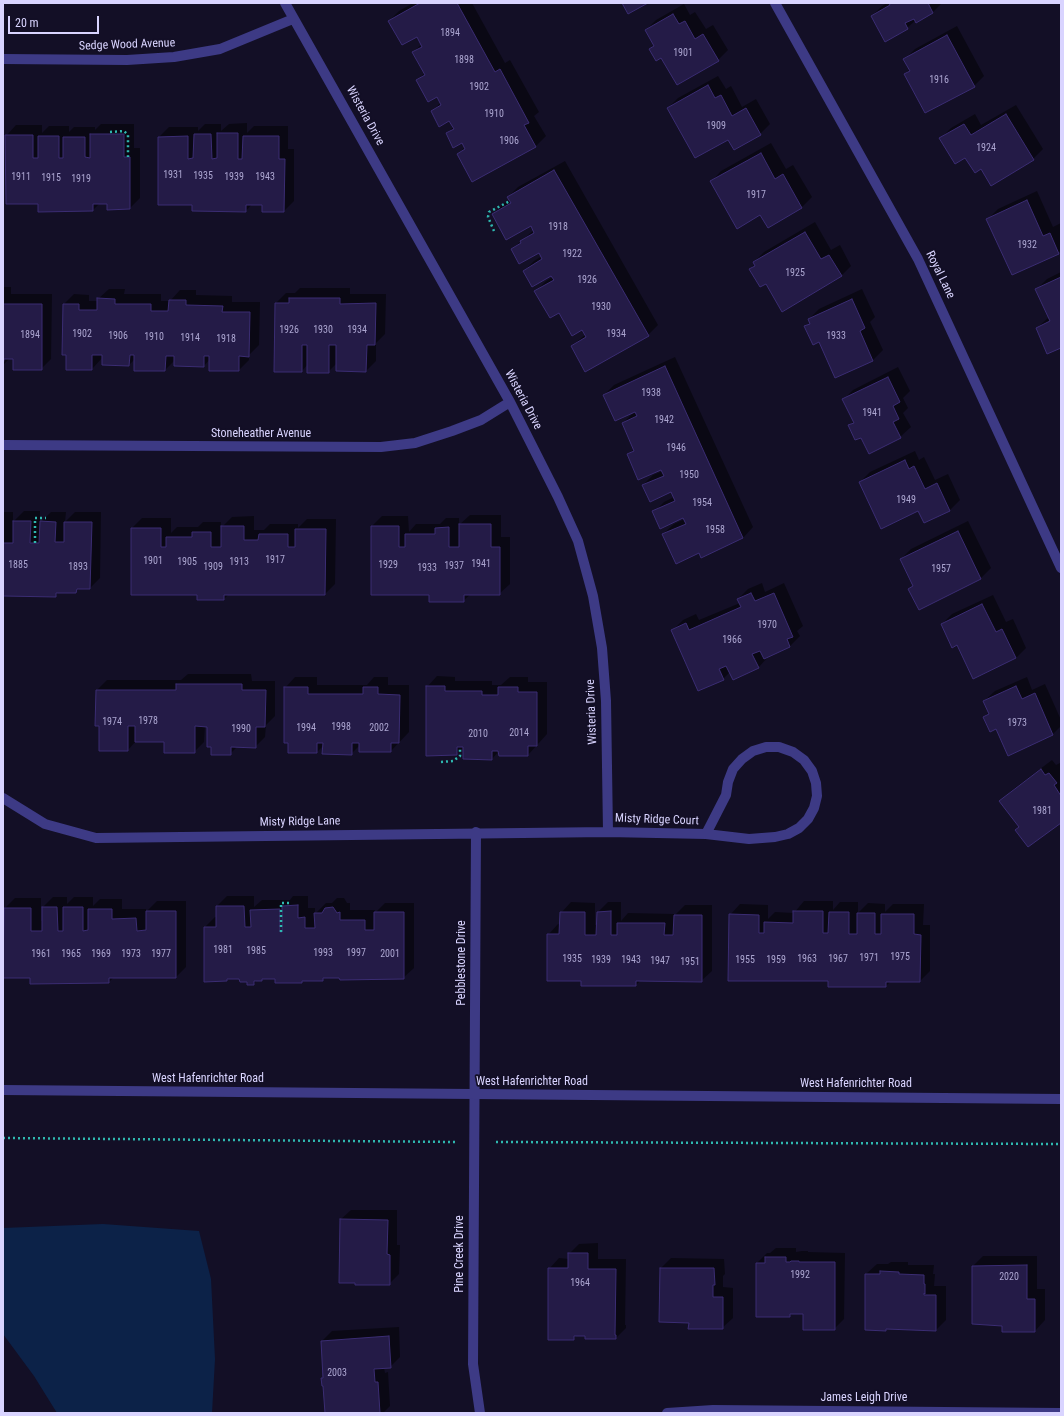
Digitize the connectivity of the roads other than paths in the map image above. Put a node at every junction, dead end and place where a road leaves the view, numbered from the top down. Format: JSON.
{"nodes":[{"id":1,"x":285,"y":3,"type":"edge"},
{"id":2,"x":775,"y":3,"type":"edge"},
{"id":3,"x":293,"y":18,"type":"junction"},
{"id":4,"x":3,"y":59,"type":"edge"},
{"id":5,"x":510,"y":402,"type":"junction"},
{"id":6,"x":3,"y":445,"type":"edge"},
{"id":7,"x":1061,"y":568,"type":"edge"},
{"id":8,"x":3,"y":798,"type":"edge"},
{"id":9,"x":476,"y":832,"type":"junction"},
{"id":10,"x":608,"y":832,"type":"junction"},
{"id":11,"x":706,"y":834,"type":"junction"},
{"id":12,"x":3,"y":1090,"type":"edge"},
{"id":13,"x":474,"y":1094,"type":"junction"},
{"id":14,"x":1061,"y":1099,"type":"edge"},
{"id":15,"x":1061,"y":1412,"type":"edge"},
{"id":16,"x":480,"y":1413,"type":"edge"},
{"id":17,"x":667,"y":1413,"type":"edge"}],
"edges":[{"from":1,"to":3,"type":"street","name":"Wisteria Drive"},
{"from":2,"to":7,"type":"street","name":"Royal Lane"},
{"from":3,"to":4,"type":"street","name":"Sedge Wood Avenue"},
{"from":3,"to":5,"type":"street","name":"Wisteria Drive"},
{"from":5,"to":6,"type":"street","name":"Stoneheather Avenue"},
{"from":5,"to":10,"type":"street","name":"Wisteria Drive"},
{"from":8,"to":9,"type":"street","name":"Misty Ridge Lane"},
{"from":9,"to":10,"type":"street","name":"Misty Ridge Lane"},
{"from":9,"to":13,"type":"street","name":"Pebblestone Drive"},
{"from":10,"to":11,"type":"street","name":"Misty Ridge Court"},
{"from":11,"to":11,"type":"street","name":"Misty Ridge Court"},
{"from":12,"to":13,"type":"street","name":"West Hafenrichter Road"},
{"from":13,"to":14,"type":"street","name":"West Hafenrichter Road"},
{"from":13,"to":16,"type":"street","name":"Pine Creek Drive"},
{"from":15,"to":17,"type":"street","name":"James Leigh Drive"}]}
